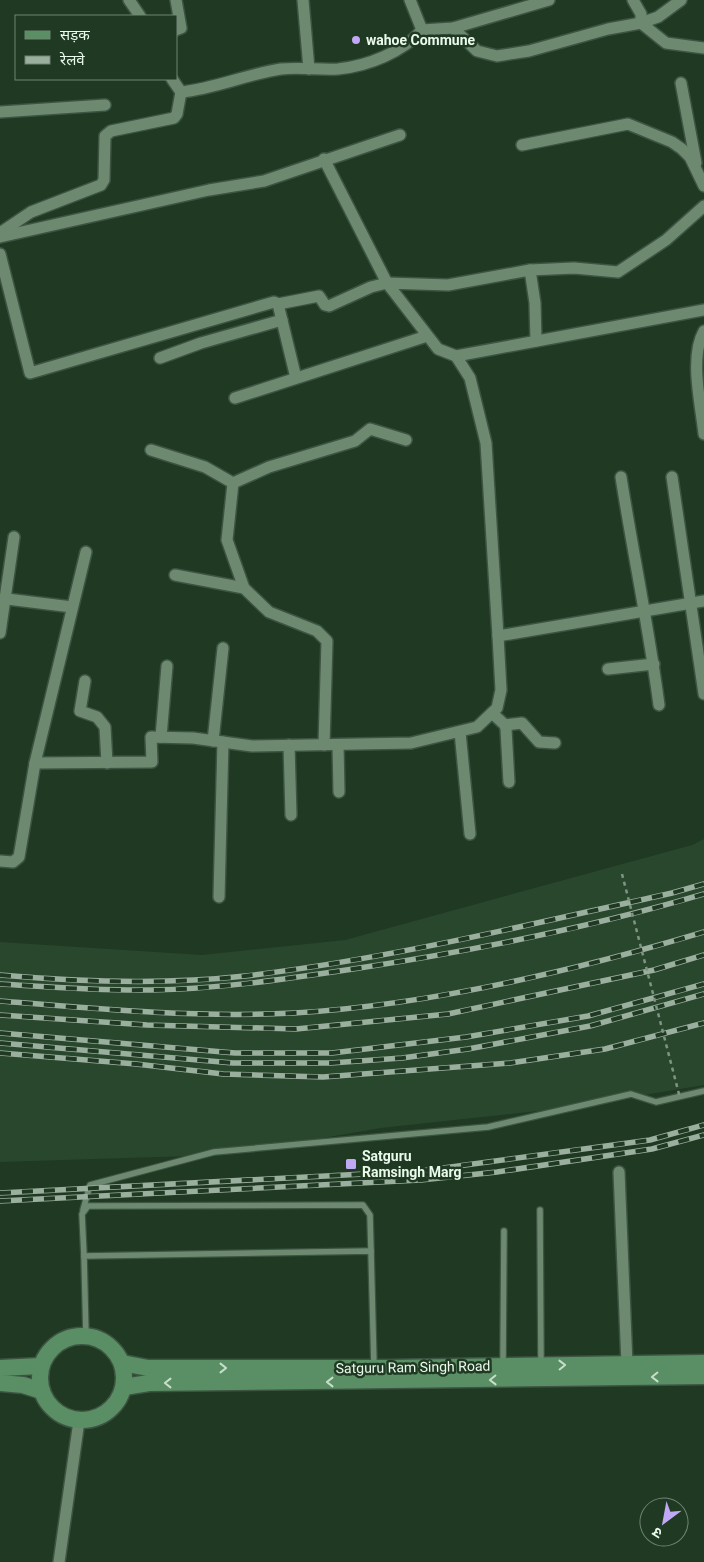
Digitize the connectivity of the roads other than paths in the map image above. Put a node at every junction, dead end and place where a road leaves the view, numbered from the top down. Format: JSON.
{"nodes":[{"id":1,"x":129,"y":0,"type":"edge"},
{"id":2,"x":176,"y":0,"type":"edge"},
{"id":3,"x":303,"y":0,"type":"edge"},
{"id":4,"x":410,"y":0,"type":"edge"},
{"id":5,"x":546,"y":0,"type":"edge"},
{"id":6,"x":633,"y":0,"type":"edge"},
{"id":7,"x":681,"y":0,"type":"edge"},
{"id":8,"x":139,"y":15,"type":"edge"},
{"id":9,"x":641,"y":23,"type":"junction"},
{"id":10,"x":452,"y":28,"type":"junction"},
{"id":11,"x":178,"y":29,"type":"edge"},
{"id":12,"x":422,"y":30,"type":"junction"},
{"id":13,"x":704,"y":48,"type":"edge"},
{"id":14,"x":309,"y":69,"type":"junction"},
{"id":15,"x":173,"y":80,"type":"edge"},
{"id":16,"x":681,"y":83,"type":"dead end"},
{"id":17,"x":181,"y":92,"type":"junction"},
{"id":18,"x":105,"y":105,"type":"dead end"},
{"id":19,"x":0,"y":112,"type":"edge"},
{"id":20,"x":400,"y":135,"type":"dead end"},
{"id":21,"x":522,"y":145,"type":"dead end"},
{"id":22,"x":324,"y":160,"type":"junction"},
{"id":23,"x":698,"y":172,"type":"junction"},
{"id":24,"x":704,"y":186,"type":"edge"},
{"id":25,"x":704,"y":206,"type":"edge"},
{"id":26,"x":0,"y":233,"type":"edge"},
{"id":27,"x":0,"y":237,"type":"edge"},
{"id":28,"x":0,"y":254,"type":"edge"},
{"id":29,"x":530,"y":270,"type":"junction"},
{"id":30,"x":386,"y":283,"type":"junction"},
{"id":31,"x":278,"y":304,"type":"junction"},
{"id":32,"x":704,"y":310,"type":"edge"},
{"id":33,"x":282,"y":320,"type":"junction"},
{"id":34,"x":704,"y":331,"type":"edge"},
{"id":35,"x":427,"y":336,"type":"junction"},
{"id":36,"x":536,"y":341,"type":"junction"},
{"id":37,"x":456,"y":356,"type":"junction"},
{"id":38,"x":160,"y":358,"type":"dead end"},
{"id":39,"x":296,"y":378,"type":"junction"},
{"id":40,"x":235,"y":398,"type":"dead end"},
{"id":41,"x":704,"y":434,"type":"edge"},
{"id":42,"x":406,"y":440,"type":"dead end"},
{"id":43,"x":151,"y":450,"type":"dead end"},
{"id":44,"x":621,"y":477,"type":"dead end"},
{"id":45,"x":672,"y":477,"type":"dead end"},
{"id":46,"x":233,"y":484,"type":"junction"},
{"id":47,"x":14,"y":537,"type":"dead end"},
{"id":48,"x":86,"y":552,"type":"dead end"},
{"id":49,"x":175,"y":575,"type":"dead end"},
{"id":50,"x":244,"y":588,"type":"junction"},
{"id":51,"x":7,"y":599,"type":"junction"},
{"id":52,"x":704,"y":601,"type":"edge"},
{"id":53,"x":692,"y":603,"type":"junction"},
{"id":54,"x":72,"y":607,"type":"junction"},
{"id":55,"x":643,"y":611,"type":"junction"},
{"id":56,"x":0,"y":633,"type":"edge"},
{"id":57,"x":498,"y":636,"type":"junction"},
{"id":58,"x":223,"y":648,"type":"dead end"},
{"id":59,"x":654,"y":664,"type":"junction"},
{"id":60,"x":167,"y":666,"type":"dead end"},
{"id":61,"x":608,"y":669,"type":"dead end"},
{"id":62,"x":85,"y":681,"type":"dead end"},
{"id":63,"x":704,"y":694,"type":"edge"},
{"id":64,"x":659,"y":705,"type":"dead end"},
{"id":65,"x":492,"y":713,"type":"junction"},
{"id":66,"x":505,"y":725,"type":"junction"},
{"id":67,"x":460,"y":732,"type":"junction"},
{"id":68,"x":161,"y":737,"type":"junction"},
{"id":69,"x":218,"y":742,"type":"junction"},
{"id":70,"x":555,"y":742,"type":"dead end"},
{"id":71,"x":338,"y":744,"type":"junction"},
{"id":72,"x":289,"y":745,"type":"junction"},
{"id":73,"x":324,"y":745,"type":"junction"},
{"id":74,"x":35,"y":763,"type":"junction"},
{"id":75,"x":107,"y":763,"type":"junction"},
{"id":76,"x":509,"y":782,"type":"dead end"},
{"id":77,"x":339,"y":792,"type":"dead end"},
{"id":78,"x":292,"y":815,"type":"dead end"},
{"id":79,"x":470,"y":834,"type":"dead end"},
{"id":80,"x":0,"y":861,"type":"edge"},
{"id":81,"x":219,"y":897,"type":"dead end"},
{"id":82,"x":704,"y":1090,"type":"edge"},
{"id":83,"x":619,"y":1172,"type":"dead end"},
{"id":84,"x":83,"y":1210,"type":"junction"},
{"id":85,"x":540,"y":1210,"type":"dead end"},
{"id":86,"x":504,"y":1230,"type":"dead end"},
{"id":87,"x":372,"y":1251,"type":"junction"},
{"id":88,"x":84,"y":1256,"type":"junction"},
{"id":89,"x":86,"y":1336,"type":"junction"},
{"id":90,"x":122,"y":1363,"type":"junction"},
{"id":91,"x":704,"y":1363,"type":"edge"},
{"id":92,"x":628,"y":1364,"type":"junction"},
{"id":93,"x":541,"y":1365,"type":"junction"},
{"id":94,"x":41,"y":1366,"type":"junction"},
{"id":95,"x":503,"y":1366,"type":"junction"},
{"id":96,"x":0,"y":1368,"type":"edge"},
{"id":97,"x":374,"y":1368,"type":"junction"},
{"id":98,"x":704,"y":1376,"type":"edge"},
{"id":99,"x":0,"y":1383,"type":"edge"},
{"id":100,"x":124,"y":1386,"type":"junction"},
{"id":101,"x":42,"y":1391,"type":"junction"},
{"id":102,"x":79,"y":1421,"type":"junction"},
{"id":103,"x":59,"y":1562,"type":"edge"}],
"edges":[{"from":1,"to":8,"type":"street"},
{"from":2,"to":11,"type":"street"},
{"from":3,"to":14,"type":"street"},
{"from":4,"to":12,"type":"street"},
{"from":5,"to":10,"type":"street"},
{"from":6,"to":9,"type":"street"},
{"from":7,"to":9,"type":"street"},
{"from":9,"to":10,"type":"street"},
{"from":9,"to":13,"type":"street"},
{"from":10,"to":12,"type":"street"},
{"from":12,"to":14,"type":"street"},
{"from":14,"to":17,"type":"street"},
{"from":15,"to":17,"type":"street"},
{"from":16,"to":23,"type":"street"},
{"from":17,"to":26,"type":"street"},
{"from":18,"to":19,"type":"street"},
{"from":20,"to":22,"type":"street"},
{"from":21,"to":23,"type":"street"},
{"from":22,"to":27,"type":"street"},
{"from":22,"to":30,"type":"street"},
{"from":23,"to":24,"type":"street"},
{"from":25,"to":29,"type":"street"},
{"from":28,"to":31,"type":"street"},
{"from":29,"to":30,"type":"street"},
{"from":29,"to":36,"type":"street"},
{"from":30,"to":31,"type":"street"},
{"from":30,"to":35,"type":"street"},
{"from":31,"to":33,"type":"street"},
{"from":32,"to":36,"type":"street"},
{"from":33,"to":38,"type":"street"},
{"from":33,"to":39,"type":"street"},
{"from":34,"to":41,"type":"street"},
{"from":35,"to":37,"type":"street"},
{"from":35,"to":39,"type":"street"},
{"from":36,"to":37,"type":"street"},
{"from":37,"to":57,"type":"street"},
{"from":39,"to":40,"type":"street"},
{"from":42,"to":46,"type":"street"},
{"from":43,"to":46,"type":"street"},
{"from":44,"to":55,"type":"street"},
{"from":45,"to":53,"type":"street"},
{"from":46,"to":50,"type":"street"},
{"from":47,"to":51,"type":"street"},
{"from":48,"to":54,"type":"street"},
{"from":49,"to":50,"type":"street"},
{"from":50,"to":73,"type":"street"},
{"from":51,"to":54,"type":"street"},
{"from":51,"to":56,"type":"street"},
{"from":52,"to":53,"type":"street"},
{"from":53,"to":55,"type":"street"},
{"from":53,"to":63,"type":"street"},
{"from":54,"to":74,"type":"street"},
{"from":55,"to":57,"type":"street"},
{"from":55,"to":59,"type":"street"},
{"from":57,"to":65,"type":"street"},
{"from":58,"to":69,"type":"street"},
{"from":59,"to":61,"type":"street"},
{"from":59,"to":64,"type":"street"},
{"from":60,"to":68,"type":"street"},
{"from":62,"to":75,"type":"street"},
{"from":65,"to":66,"type":"street"},
{"from":65,"to":67,"type":"street"},
{"from":66,"to":70,"type":"street"},
{"from":66,"to":76,"type":"street"},
{"from":67,"to":71,"type":"street"},
{"from":67,"to":79,"type":"street"},
{"from":68,"to":69,"type":"street"},
{"from":68,"to":75,"type":"street"},
{"from":69,"to":72,"type":"street"},
{"from":69,"to":81,"type":"street"},
{"from":71,"to":73,"type":"street"},
{"from":71,"to":77,"type":"street"},
{"from":72,"to":73,"type":"street"},
{"from":72,"to":78,"type":"street"},
{"from":74,"to":75,"type":"street"},
{"from":74,"to":80,"type":"street"},
{"from":82,"to":84,"type":"lane"},
{"from":83,"to":92,"type":"street"},
{"from":84,"to":87,"type":"lane"},
{"from":84,"to":88,"type":"lane"},
{"from":85,"to":93,"type":"lane"},
{"from":86,"to":95,"type":"lane"},
{"from":87,"to":88,"type":"lane"},
{"from":87,"to":97,"type":"lane"},
{"from":88,"to":89,"type":"lane"},
{"from":89,"to":90,"type":"street"},
{"from":89,"to":94,"type":"street"},
{"from":90,"to":97,"type":"street","name":"Satguru Ram Singh Road","one_way":true},
{"from":90,"to":100,"type":"street"},
{"from":91,"to":92,"type":"street","name":"Satguru Ram Singh Road"},
{"from":93,"to":92,"type":"street","name":"Satguru Ram Singh Road","one_way":true},
{"from":93,"to":95,"type":"street","name":"Satguru Ram Singh Road"},
{"from":94,"to":96,"type":"street"},
{"from":94,"to":101,"type":"street"},
{"from":95,"to":97,"type":"street","name":"Satguru Ram Singh Road"},
{"from":98,"to":100,"type":"street","name":"Satguru Ram Singh Road","one_way":true},
{"from":99,"to":101,"type":"street"},
{"from":100,"to":102,"type":"street"},
{"from":101,"to":102,"type":"street"},
{"from":102,"to":103,"type":"street"}]}
